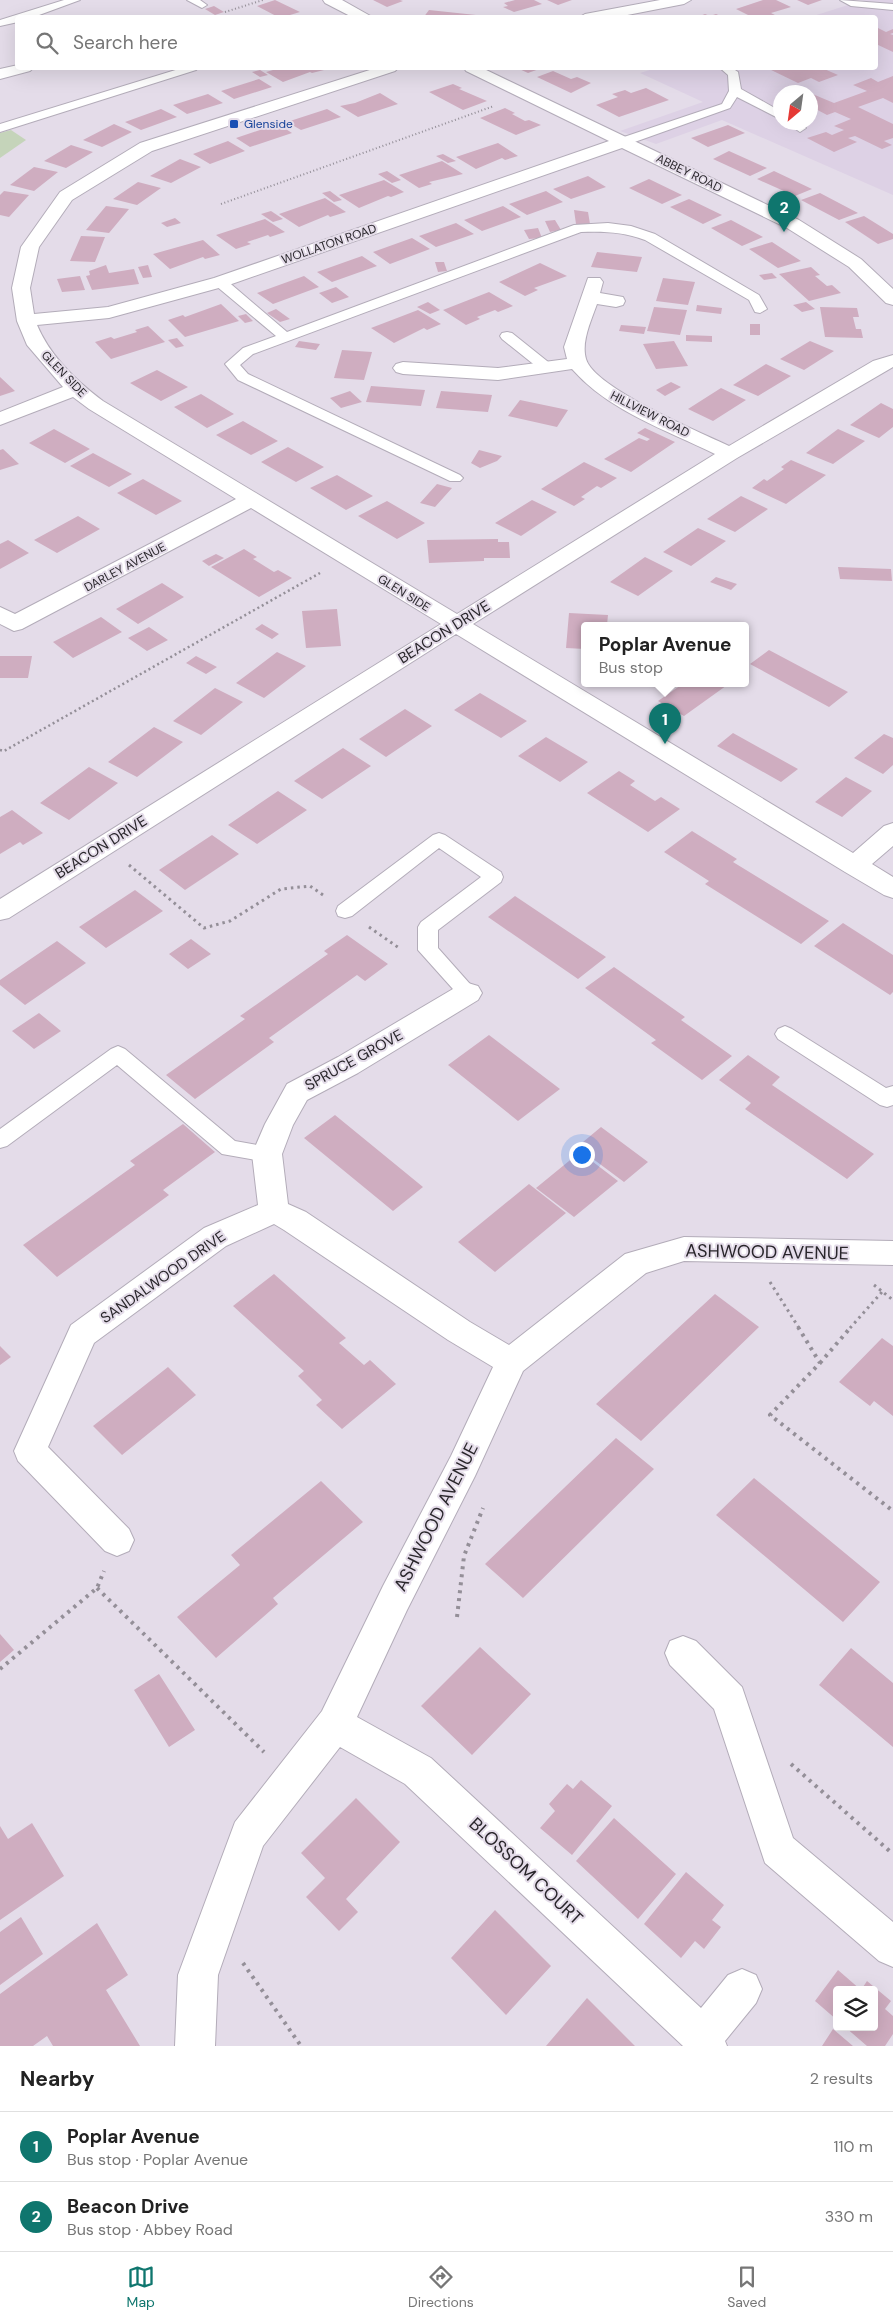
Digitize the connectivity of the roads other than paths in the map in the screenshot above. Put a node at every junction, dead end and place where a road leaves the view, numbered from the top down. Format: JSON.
{"nodes":[{"id":1,"x":75,"y":0,"type":"edge"},
{"id":2,"x":330,"y":0,"type":"edge"},
{"id":3,"x":845,"y":0,"type":"edge"},
{"id":4,"x":676,"y":1,"type":"edge"},
{"id":5,"x":30,"y":4,"type":"dead end"},
{"id":6,"x":893,"y":7,"type":"edge"},
{"id":7,"x":41,"y":10,"type":"junction"},
{"id":8,"x":27,"y":15,"type":"edge"},
{"id":9,"x":361,"y":15,"type":"edge"},
{"id":10,"x":601,"y":15,"type":"edge"},
{"id":11,"x":15,"y":19,"type":"edge"},
{"id":12,"x":0,"y":23,"type":"edge"},
{"id":13,"x":17,"y":70,"type":"edge"},
{"id":14,"x":186,"y":70,"type":"edge"},
{"id":15,"x":384,"y":70,"type":"edge"},
{"id":16,"x":475,"y":70,"type":"edge"},
{"id":17,"x":728,"y":70,"type":"edge"},
{"id":18,"x":0,"y":74,"type":"edge"},
{"id":19,"x":735,"y":91,"type":"junction"},
{"id":20,"x":773,"y":112,"type":"edge"},
{"id":21,"x":0,"y":128,"type":"edge"},
{"id":22,"x":625,"y":141,"type":"junction"},
{"id":23,"x":220,"y":282,"type":"junction"},
{"id":24,"x":893,"y":299,"type":"edge"},
{"id":25,"x":616,"y":301,"type":"dead end"},
{"id":26,"x":760,"y":309,"type":"dead end"},
{"id":27,"x":26,"y":321,"type":"junction"},
{"id":28,"x":507,"y":336,"type":"dead end"},
{"id":29,"x":285,"y":337,"type":"junction"},
{"id":30,"x":893,"y":361,"type":"edge"},
{"id":31,"x":577,"y":363,"type":"junction"},
{"id":32,"x":403,"y":368,"type":"dead end"},
{"id":33,"x":547,"y":368,"type":"junction"},
{"id":34,"x":75,"y":389,"type":"junction"},
{"id":35,"x":0,"y":419,"type":"edge"},
{"id":36,"x":730,"y":454,"type":"junction"},
{"id":37,"x":455,"y":478,"type":"dead end"},
{"id":38,"x":251,"y":500,"type":"junction"},
{"id":39,"x":0,"y":614,"type":"edge"},
{"id":40,"x":455,"y":625,"type":"junction"},
{"id":41,"x":893,"y":832,"type":"edge"},
{"id":42,"x":854,"y":866,"type":"junction"},
{"id":43,"x":893,"y":889,"type":"edge"},
{"id":44,"x":0,"y":911,"type":"edge"},
{"id":45,"x":345,"y":911,"type":"road end"},
{"id":46,"x":468,"y":993,"type":"joint"},
{"id":47,"x":785,"y":1034,"type":"dead end"},
{"id":48,"x":893,"y":1094,"type":"edge"},
{"id":49,"x":0,"y":1140,"type":"edge"},
{"id":50,"x":267,"y":1154,"type":"junction"},
{"id":51,"x":274,"y":1211,"type":"junction"},
{"id":52,"x":893,"y":1253,"type":"edge"},
{"id":53,"x":511,"y":1362,"type":"junction"},
{"id":54,"x":117,"y":1540,"type":"road end"},
{"id":55,"x":683,"y":1653,"type":"dead end"},
{"id":56,"x":335,"y":1724,"type":"junction"},
{"id":57,"x":893,"y":1947,"type":"edge"},
{"id":58,"x":742,"y":1989,"type":"dead end"},
{"id":59,"x":705,"y":2042,"type":"edge"},
{"id":60,"x":195,"y":2046,"type":"edge"}],
"edges":[{"from":1,"to":7,"type":"lane"},
{"from":2,"to":9,"type":"street"},
{"from":3,"to":6,"type":"lane"},
{"from":4,"to":10,"type":"street"},
{"from":5,"to":7,"type":"lane"},
{"from":7,"to":8,"type":"lane"},
{"from":11,"to":12,"type":"lane"},
{"from":13,"to":18,"type":"street"},
{"from":14,"to":21,"type":"lane"},
{"from":15,"to":27,"type":"street","name":"GLEN SIDE"},
{"from":16,"to":22,"type":"street","name":"ABBEY ROAD"},
{"from":17,"to":19,"type":"lane"},
{"from":19,"to":20,"type":"lane"},
{"from":19,"to":22,"type":"lane"},
{"from":22,"to":23,"type":"street","name":"WOLLATON ROAD"},
{"from":22,"to":24,"type":"street","name":"ABBEY ROAD"},
{"from":23,"to":27,"type":"street","name":"WOLLATON ROAD"},
{"from":23,"to":29,"type":"lane"},
{"from":25,"to":31,"type":"street"},
{"from":26,"to":29,"type":"lane"},
{"from":27,"to":34,"type":"street","name":"GLEN SIDE"},
{"from":28,"to":33,"type":"lane"},
{"from":29,"to":37,"type":"lane"},
{"from":30,"to":36,"type":"street","name":"BEACON DRIVE"},
{"from":31,"to":33,"type":"street"},
{"from":31,"to":36,"type":"street","name":"HILLVIEW ROAD"},
{"from":32,"to":33,"type":"street"},
{"from":34,"to":35,"type":"street"},
{"from":34,"to":38,"type":"street","name":"GLEN SIDE"},
{"from":36,"to":40,"type":"street","name":"BEACON DRIVE"},
{"from":38,"to":39,"type":"street","name":"DARLEY AVENUE"},
{"from":38,"to":40,"type":"street","name":"GLEN SIDE"},
{"from":40,"to":42,"type":"street","name":"GLEN SIDE"},
{"from":40,"to":44,"type":"street","name":"BEACON DRIVE"},
{"from":41,"to":42,"type":"street"},
{"from":42,"to":43,"type":"street","name":"GLEN SIDE"},
{"from":45,"to":46,"type":"lane"},
{"from":46,"to":50,"type":"street","name":"SPRUCE GROVE"},
{"from":47,"to":48,"type":"lane"},
{"from":49,"to":50,"type":"lane"},
{"from":50,"to":51,"type":"street","name":"SPRUCE GROVE"},
{"from":51,"to":53,"type":"street"},
{"from":51,"to":54,"type":"street","name":"SANDALWOOD DRIVE"},
{"from":52,"to":53,"type":"street","name":"ASHWOOD AVENUE"},
{"from":53,"to":56,"type":"street","name":"ASHWOOD AVENUE"},
{"from":55,"to":57,"type":"street"},
{"from":56,"to":59,"type":"street","name":"BLOSSOM COURT"},
{"from":56,"to":60,"type":"street","name":"ASHWOOD AVENUE"},
{"from":58,"to":59,"type":"street","name":"BLOSSOM COURT"}]}
